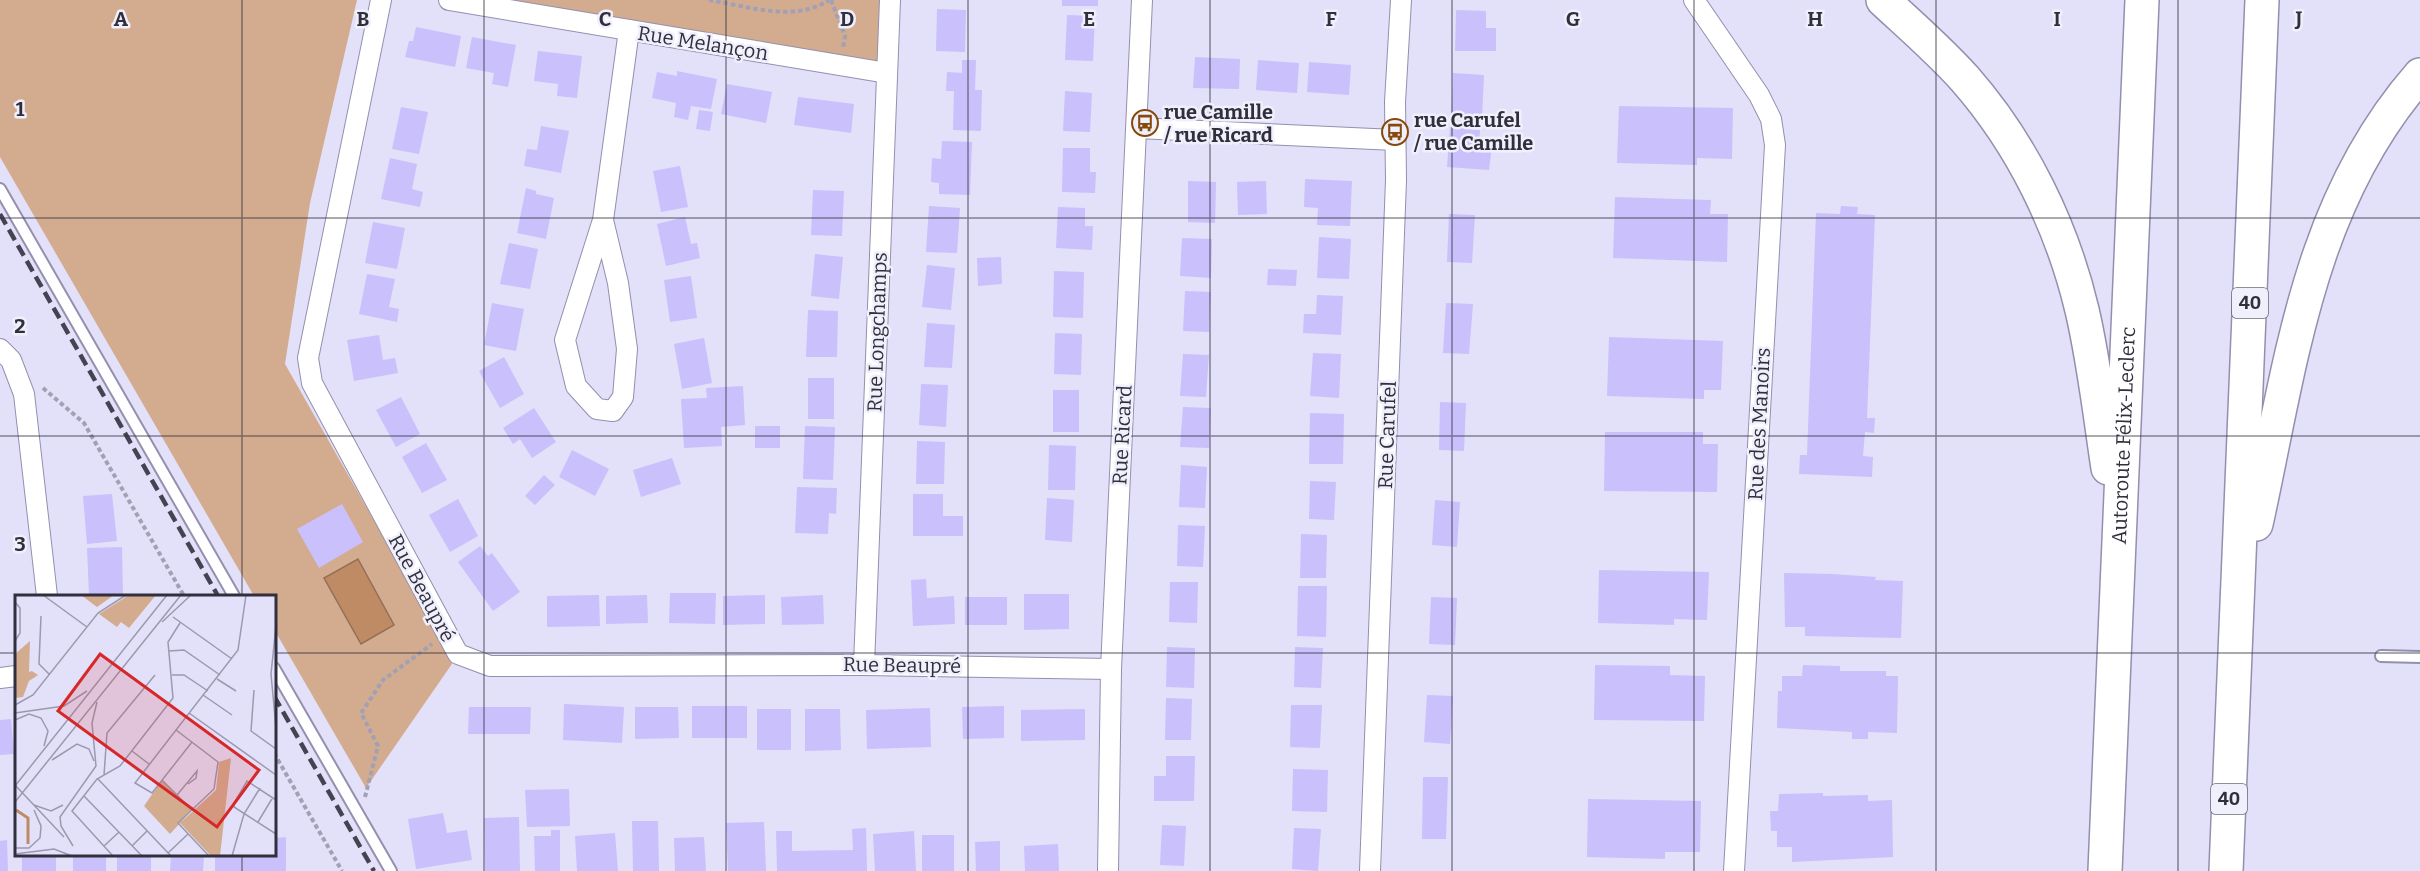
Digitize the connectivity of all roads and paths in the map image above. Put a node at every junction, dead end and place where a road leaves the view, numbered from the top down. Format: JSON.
{"nodes":[{"id":1,"x":381,"y":0,"type":"edge"},
{"id":2,"x":449,"y":0,"type":"edge"},
{"id":3,"x":708,"y":0,"type":"edge"},
{"id":4,"x":830,"y":0,"type":"edge"},
{"id":5,"x":891,"y":0,"type":"edge"},
{"id":6,"x":1142,"y":0,"type":"edge"},
{"id":7,"x":1401,"y":0,"type":"edge"},
{"id":8,"x":1694,"y":0,"type":"edge"},
{"id":9,"x":1883,"y":0,"type":"edge"},
{"id":10,"x":2142,"y":0,"type":"edge"},
{"id":11,"x":2262,"y":0,"type":"edge"},
{"id":12,"x":629,"y":30,"type":"junction"},
{"id":13,"x":841,"y":66,"type":"junction"},
{"id":14,"x":887,"y":73,"type":"junction"},
{"id":15,"x":2420,"y":75,"type":"edge"},
{"id":16,"x":1137,"y":128,"type":"junction"},
{"id":17,"x":1395,"y":140,"type":"junction"},
{"id":18,"x":0,"y":189,"type":"edge"},
{"id":19,"x":603,"y":220,"type":"junction"},
{"id":20,"x":5,"y":354,"type":"edge"},
{"id":21,"x":2119,"y":537,"type":"junction"},
{"id":22,"x":47,"y":595,"type":"edge"},
{"id":23,"x":183,"y":595,"type":"edge"},
{"id":24,"x":233,"y":595,"type":"edge"},
{"id":25,"x":2237,"y":607,"type":"junction"},
{"id":26,"x":446,"y":634,"type":"junction"},
{"id":27,"x":2381,"y":656,"type":"dead end"},
{"id":28,"x":2420,"y":657,"type":"edge"},
{"id":29,"x":864,"y":664,"type":"junction"},
{"id":30,"x":1111,"y":669,"type":"junction"},
{"id":31,"x":276,"y":671,"type":"edge"},
{"id":32,"x":15,"y":676,"type":"edge"},
{"id":33,"x":0,"y":678,"type":"edge"},
{"id":34,"x":276,"y":756,"type":"edge"},
{"id":35,"x":363,"y":807,"type":"dead end"},
{"id":36,"x":342,"y":871,"type":"edge"},
{"id":37,"x":391,"y":871,"type":"edge"},
{"id":38,"x":1108,"y":871,"type":"edge"},
{"id":39,"x":1370,"y":871,"type":"edge"},
{"id":40,"x":1734,"y":871,"type":"edge"},
{"id":41,"x":2104,"y":871,"type":"edge"},
{"id":42,"x":2226,"y":871,"type":"edge"}],
"edges":[{"from":1,"to":26,"type":"street","name":"Rue Beaupré"},
{"from":2,"to":12,"type":"street","name":"Rue Melançon"},
{"from":3,"to":4,"type":"path"},
{"from":4,"to":13,"type":"path"},
{"from":5,"to":14,"type":"street","name":"Rue Longchamps"},
{"from":6,"to":16,"type":"street","name":"Rue Ricard"},
{"from":7,"to":17,"type":"street","name":"Rue Carufel"},
{"from":8,"to":40,"type":"street","name":"Rue des Manoirs"},
{"from":9,"to":21,"type":"highway"},
{"from":10,"to":21,"type":"highway","name":"Autoroute Félix-Leclerc"},
{"from":11,"to":25,"type":"highway","number":"40"},
{"from":12,"to":13,"type":"street","name":"Rue Melançon"},
{"from":12,"to":19,"type":"street"},
{"from":13,"to":14,"type":"street","name":"Rue Melançon"},
{"from":14,"to":29,"type":"street","name":"Rue Longchamps"},
{"from":15,"to":25,"type":"highway"},
{"from":16,"to":17,"type":"street"},
{"from":16,"to":30,"type":"street","name":"Rue Ricard"},
{"from":17,"to":39,"type":"street","name":"Rue Carufel"},
{"from":18,"to":24,"type":"lane"},
{"from":19,"to":19,"type":"street"},
{"from":20,"to":22,"type":"street"},
{"from":20,"to":23,"type":"path"},
{"from":21,"to":41,"type":"highway","name":"Autoroute Félix-Leclerc"},
{"from":25,"to":42,"type":"highway","number":"40"},
{"from":26,"to":29,"type":"street","name":"Rue Beaupré"},
{"from":26,"to":35,"type":"path"},
{"from":27,"to":28,"type":"lane"},
{"from":29,"to":30,"type":"street","name":"Rue Beaupré"},
{"from":30,"to":38,"type":"street","name":"Rue Ricard"},
{"from":31,"to":37,"type":"lane"},
{"from":32,"to":33,"type":"street"},
{"from":34,"to":36,"type":"path"}]}
